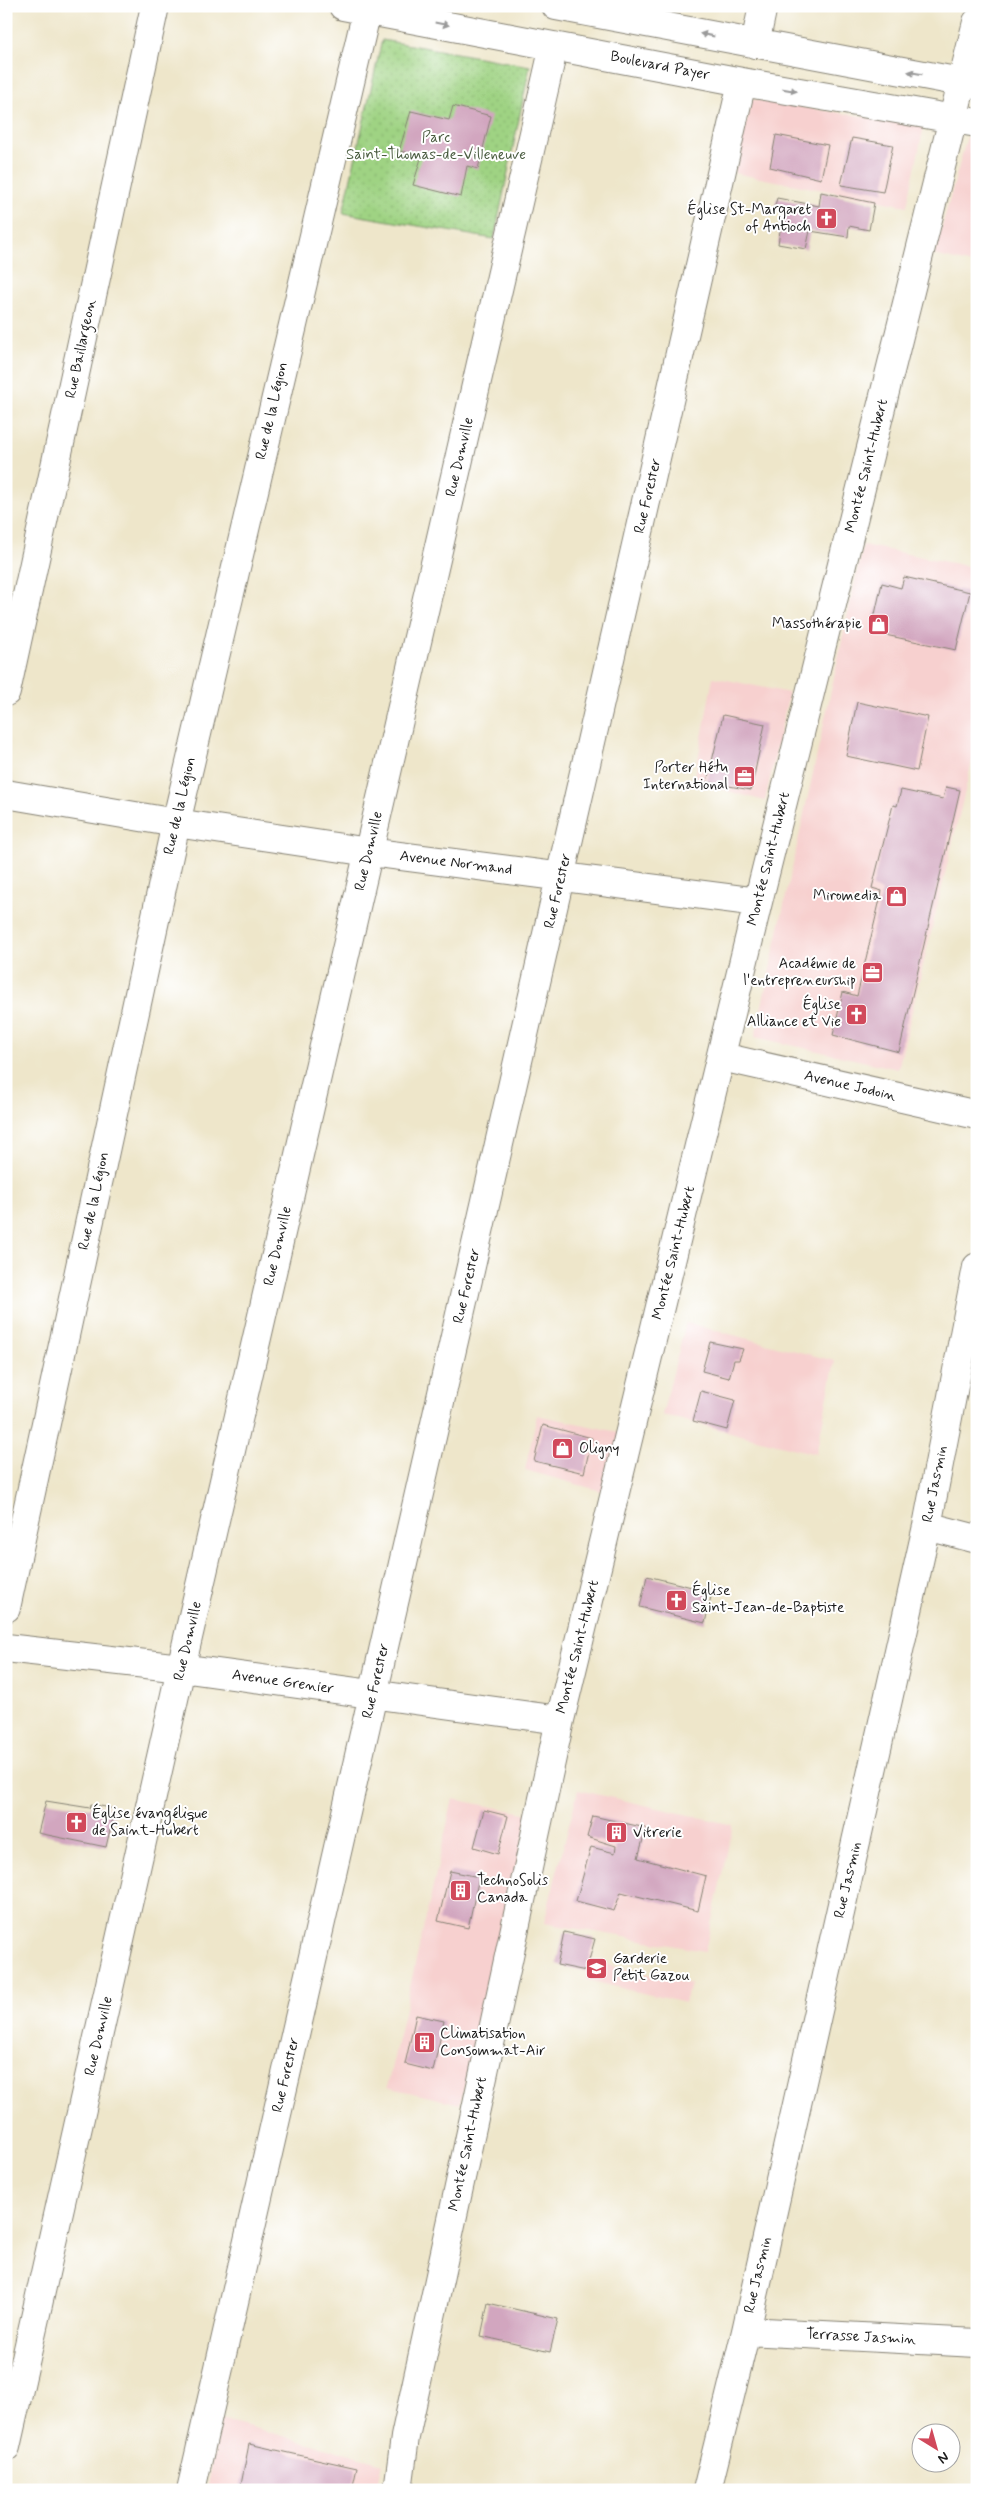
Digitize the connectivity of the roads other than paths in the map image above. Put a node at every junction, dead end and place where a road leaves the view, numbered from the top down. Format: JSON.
{"nodes":[{"id":1,"x":156,"y":6,"type":"edge"},
{"id":2,"x":559,"y":6,"type":"edge"},
{"id":3,"x":763,"y":6,"type":"edge"},
{"id":4,"x":359,"y":8,"type":"edge"},
{"id":5,"x":977,"y":22,"type":"edge"},
{"id":6,"x":755,"y":44,"type":"junction"},
{"id":7,"x":554,"y":46,"type":"junction"},
{"id":8,"x":742,"y":82,"type":"junction"},
{"id":9,"x":970,"y":84,"type":"edge"},
{"id":10,"x":965,"y":120,"type":"edge"},
{"id":11,"x":6,"y":692,"type":"edge"},
{"id":12,"x":6,"y":794,"type":"edge"},
{"id":13,"x":176,"y":824,"type":"junction"},
{"id":14,"x":369,"y":852,"type":"junction"},
{"id":15,"x":561,"y":876,"type":"junction"},
{"id":16,"x":758,"y":902,"type":"junction"},
{"id":17,"x":722,"y":1057,"type":"junction"},
{"id":18,"x":977,"y":1115,"type":"edge"},
{"id":19,"x":977,"y":1267,"type":"edge"},
{"id":20,"x":927,"y":1526,"type":"junction"},
{"id":21,"x":977,"y":1539,"type":"edge"},
{"id":22,"x":6,"y":1608,"type":"edge"},
{"id":23,"x":6,"y":1648,"type":"edge"},
{"id":24,"x":181,"y":1668,"type":"junction"},
{"id":25,"x":373,"y":1694,"type":"junction"},
{"id":26,"x":560,"y":1720,"type":"junction"},
{"id":27,"x":746,"y":2331,"type":"junction"},
{"id":28,"x":977,"y":2343,"type":"edge"},
{"id":29,"x":6,"y":2447,"type":"edge"},
{"id":30,"x":191,"y":2490,"type":"edge"},
{"id":31,"x":398,"y":2490,"type":"edge"},
{"id":32,"x":707,"y":2490,"type":"edge"}],
"edges":[{"from":1,"to":11,"type":"street","name":"Rue Baillargeon"},
{"from":6,"to":2,"type":"street","one_way":true},
{"from":3,"to":6,"type":"street"},
{"from":4,"to":7,"type":"street","name":"Boulevard Payer","one_way":true},
{"from":4,"to":13,"type":"street","name":"Rue de la Légion"},
{"from":5,"to":9,"type":"street","name":"Montée Saint-Hubert"},
{"from":9,"to":6,"type":"street","one_way":true},
{"from":7,"to":8,"type":"street","name":"Boulevard Payer"},
{"from":7,"to":14,"type":"street","name":"Rue Domville"},
{"from":8,"to":10,"type":"street","name":"Boulevard Payer","one_way":true},
{"from":8,"to":15,"type":"street","name":"Rue Forester"},
{"from":9,"to":10,"type":"street","name":"Montée Saint-Hubert"},
{"from":10,"to":16,"type":"street","name":"Montée Saint-Hubert"},
{"from":12,"to":13,"type":"street","name":"Avenue Normand"},
{"from":13,"to":14,"type":"street","name":"Avenue Normand"},
{"from":13,"to":22,"type":"street","name":"Rue de la Légion"},
{"from":14,"to":15,"type":"street","name":"Avenue Normand"},
{"from":14,"to":24,"type":"street","name":"Rue Domville"},
{"from":15,"to":16,"type":"street","name":"Avenue Normand"},
{"from":15,"to":25,"type":"street","name":"Rue Forester"},
{"from":16,"to":17,"type":"street","name":"Montée Saint-Hubert"},
{"from":17,"to":18,"type":"street","name":"Avenue Jodoin"},
{"from":17,"to":26,"type":"street","name":"Montée Saint-Hubert"},
{"from":19,"to":20,"type":"street","name":"Rue Jasmin"},
{"from":20,"to":21,"type":"street"},
{"from":20,"to":27,"type":"street","name":"Rue Jasmin"},
{"from":23,"to":24,"type":"street","name":"Avenue Grenier"},
{"from":24,"to":25,"type":"street","name":"Avenue Grenier"},
{"from":24,"to":29,"type":"street","name":"Rue Domville"},
{"from":25,"to":26,"type":"street","name":"Avenue Grenier"},
{"from":25,"to":30,"type":"street","name":"Rue Forester"},
{"from":26,"to":31,"type":"street","name":"Montée Saint-Hubert"},
{"from":27,"to":28,"type":"street","name":"Terrasse Jasmin"},
{"from":27,"to":32,"type":"street","name":"Rue Jasmin"}]}
